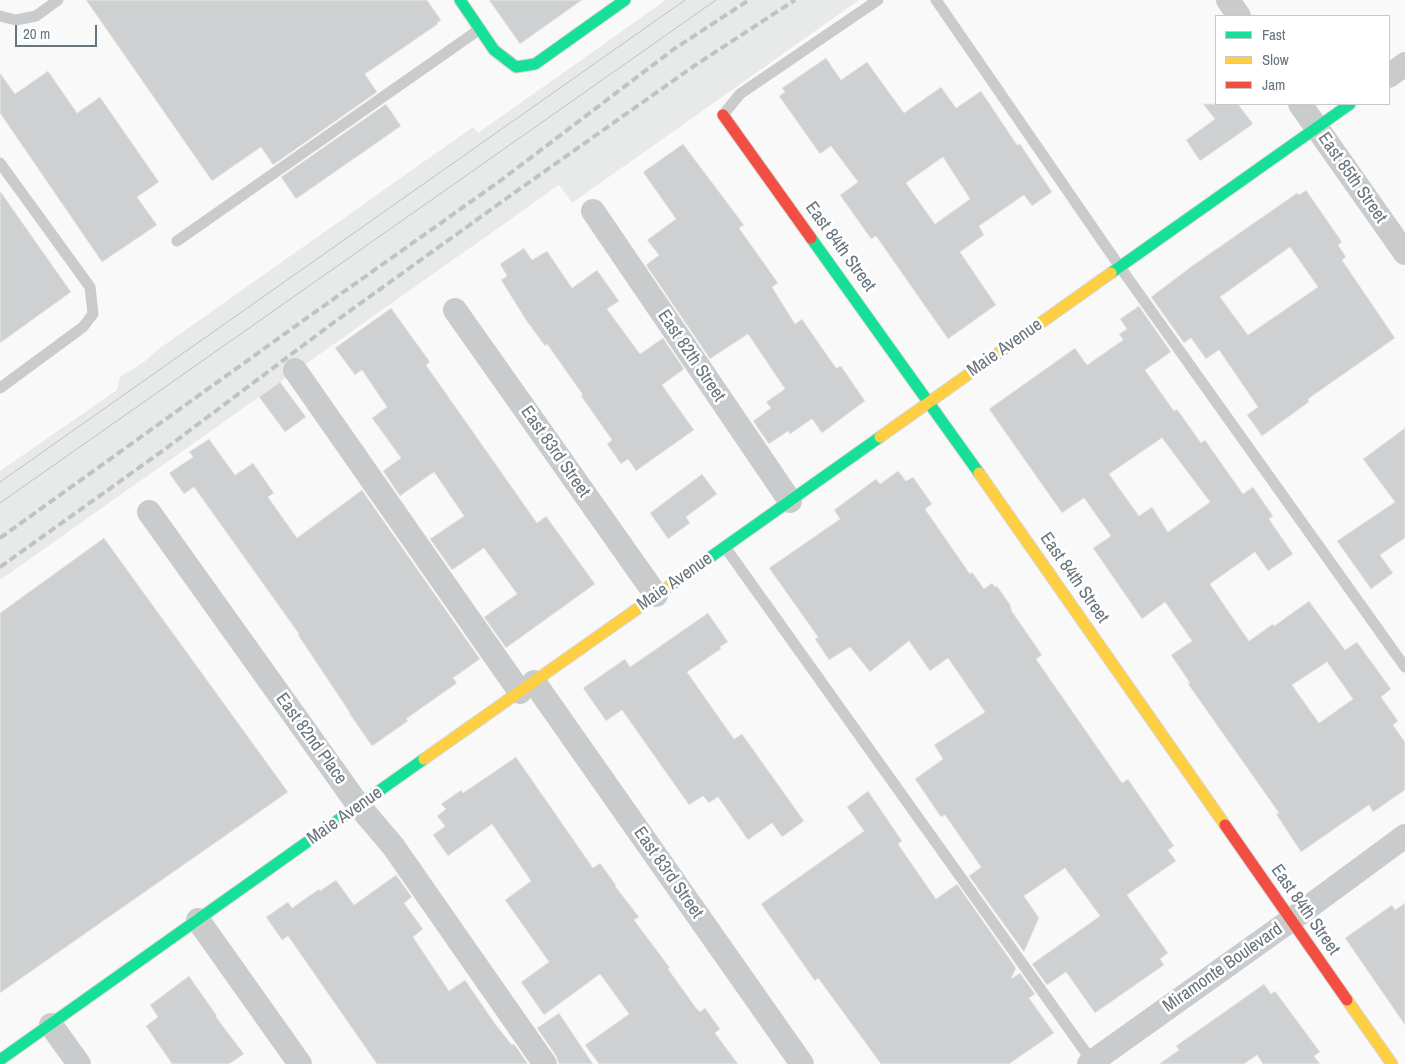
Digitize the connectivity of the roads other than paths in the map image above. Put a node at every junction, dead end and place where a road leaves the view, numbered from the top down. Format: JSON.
{"nodes":[{"id":1,"x":58,"y":0,"type":"edge"},
{"id":2,"x":460,"y":0,"type":"edge"},
{"id":3,"x":625,"y":0,"type":"edge"},
{"id":4,"x":878,"y":0,"type":"edge"},
{"id":5,"x":936,"y":0,"type":"edge"},
{"id":6,"x":1228,"y":0,"type":"edge"},
{"id":7,"x":1238,"y":15,"type":"edge"},
{"id":8,"x":0,"y":16,"type":"edge"},
{"id":9,"x":480,"y":29,"type":"junction"},
{"id":10,"x":1405,"y":64,"type":"edge"},
{"id":11,"x":1390,"y":75,"type":"edge"},
{"id":12,"x":1301,"y":105,"type":"edge"},
{"id":13,"x":1349,"y":105,"type":"edge"},
{"id":14,"x":723,"y":115,"type":"joint"},
{"id":15,"x":1316,"y":128,"type":"junction"},
{"id":16,"x":0,"y":163,"type":"edge"},
{"id":17,"x":593,"y":211,"type":"dead end"},
{"id":18,"x":177,"y":241,"type":"dead end"},
{"id":19,"x":1405,"y":253,"type":"edge"},
{"id":20,"x":1120,"y":267,"type":"junction"},
{"id":21,"x":455,"y":310,"type":"dead end"},
{"id":22,"x":295,"y":370,"type":"dead end"},
{"id":23,"x":0,"y":388,"type":"edge"},
{"id":24,"x":929,"y":402,"type":"junction"},
{"id":25,"x":790,"y":501,"type":"junction"},
{"id":26,"x":149,"y":512,"type":"dead end"},
{"id":27,"x":725,"y":546,"type":"junction"},
{"id":28,"x":656,"y":595,"type":"junction"},
{"id":29,"x":1405,"y":667,"type":"edge"},
{"id":30,"x":527,"y":687,"type":"junction"},
{"id":31,"x":359,"y":806,"type":"junction"},
{"id":32,"x":1405,"y":836,"type":"edge"},
{"id":33,"x":198,"y":920,"type":"junction"},
{"id":34,"x":1291,"y":920,"type":"junction"},
{"id":35,"x":50,"y":1025,"type":"junction"},
{"id":36,"x":0,"y":1060,"type":"edge"},
{"id":37,"x":1092,"y":1063,"type":"edge"},
{"id":38,"x":79,"y":1064,"type":"edge"},
{"id":39,"x":300,"y":1064,"type":"edge"},
{"id":40,"x":545,"y":1064,"type":"edge"},
{"id":41,"x":802,"y":1064,"type":"edge"},
{"id":42,"x":1392,"y":1064,"type":"edge"}],
"edges":[{"from":1,"to":8,"type":"lane"},
{"from":2,"to":9,"type":"street"},
{"from":3,"to":9,"type":"street"},
{"from":4,"to":14,"type":"lane"},
{"from":5,"to":20,"type":"lane"},
{"from":6,"to":7,"type":"street"},
{"from":9,"to":18,"type":"lane"},
{"from":10,"to":11,"type":"street"},
{"from":12,"to":15,"type":"street","name":"East 85th Street"},
{"from":13,"to":15,"type":"street","name":"Maie Avenue"},
{"from":14,"to":24,"type":"street","name":"East 84th Street"},
{"from":15,"to":19,"type":"street","name":"East 85th Street"},
{"from":15,"to":20,"type":"street","name":"Maie Avenue"},
{"from":16,"to":23,"type":"lane"},
{"from":17,"to":25,"type":"street","name":"East 82th Street"},
{"from":20,"to":24,"type":"street","name":"Maie Avenue"},
{"from":20,"to":29,"type":"lane"},
{"from":21,"to":28,"type":"street","name":"East 83rd Street"},
{"from":22,"to":30,"type":"street","name":"East 83rd Street"},
{"from":24,"to":25,"type":"street","name":"Maie Avenue"},
{"from":24,"to":34,"type":"street","name":"East 84th Street"},
{"from":25,"to":27,"type":"street","name":"Maie Avenue"},
{"from":26,"to":31,"type":"street","name":"East 82nd Place"},
{"from":27,"to":28,"type":"street","name":"Maie Avenue"},
{"from":27,"to":37,"type":"lane"},
{"from":28,"to":30,"type":"street","name":"Maie Avenue"},
{"from":30,"to":31,"type":"street","name":"Maie Avenue"},
{"from":30,"to":41,"type":"street","name":"East 83rd Street"},
{"from":31,"to":33,"type":"street","name":"Maie Avenue"},
{"from":31,"to":40,"type":"street","name":"East 82nd Place"},
{"from":32,"to":34,"type":"street","name":"Miramonte Boulevard"},
{"from":33,"to":35,"type":"street","name":"Maie Avenue"},
{"from":33,"to":39,"type":"street"},
{"from":34,"to":37,"type":"street","name":"Miramonte Boulevard"},
{"from":34,"to":42,"type":"street","name":"East 84th Street"},
{"from":35,"to":36,"type":"street","name":"Maie Avenue"},
{"from":35,"to":38,"type":"street"}]}
